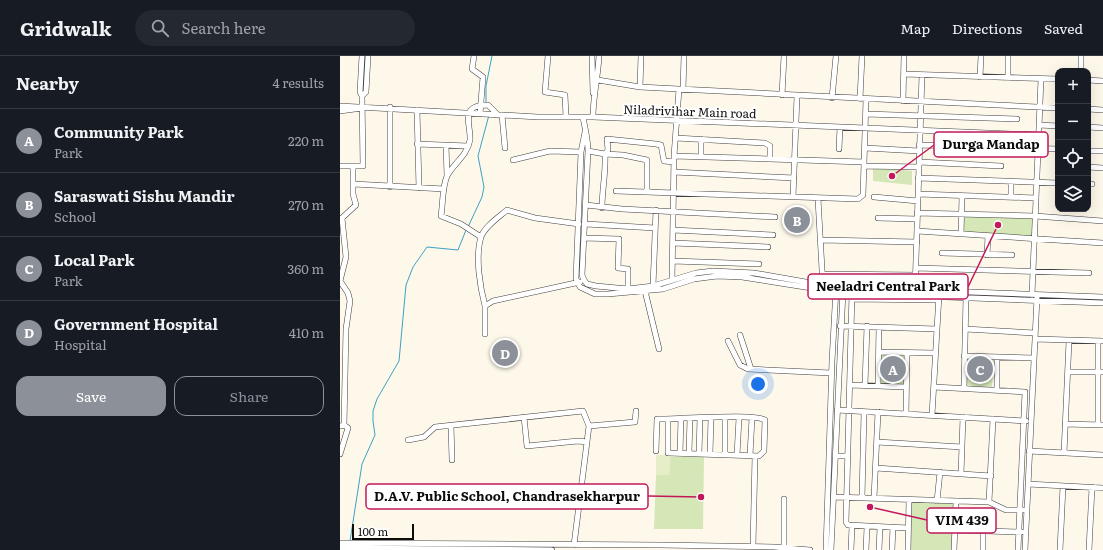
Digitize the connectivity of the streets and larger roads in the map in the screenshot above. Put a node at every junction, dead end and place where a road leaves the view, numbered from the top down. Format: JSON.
{"nodes":[{"id":1,"x":362,"y":56,"type":"edge"},
{"id":2,"x":368,"y":56,"type":"edge"},
{"id":3,"x":474,"y":56,"type":"edge"},
{"id":4,"x":548,"y":56,"type":"edge"},
{"id":5,"x":592,"y":56,"type":"edge"},
{"id":6,"x":599,"y":56,"type":"edge"},
{"id":7,"x":641,"y":56,"type":"edge"},
{"id":8,"x":684,"y":56,"type":"edge"},
{"id":9,"x":784,"y":56,"type":"edge"},
{"id":10,"x":836,"y":56,"type":"edge"},
{"id":11,"x":862,"y":56,"type":"edge"},
{"id":12,"x":904,"y":56,"type":"edge"},
{"id":13,"x":981,"y":56,"type":"edge"},
{"id":14,"x":1008,"y":56,"type":"edge"},
{"id":15,"x":1081,"y":56,"type":"edge"},
{"id":16,"x":1081,"y":68,"type":"edge"},
{"id":17,"x":904,"y":74,"type":"junction"},
{"id":18,"x":922,"y":75,"type":"junction"},
{"id":19,"x":980,"y":77,"type":"junction"},
{"id":20,"x":1008,"y":78,"type":"junction"},
{"id":21,"x":1041,"y":79,"type":"junction"},
{"id":22,"x":1055,"y":79,"type":"edge"},
{"id":23,"x":598,"y":80,"type":"junction"},
{"id":24,"x":1091,"y":80,"type":"edge"},
{"id":25,"x":1103,"y":81,"type":"edge"},
{"id":26,"x":640,"y":87,"type":"junction"},
{"id":27,"x":681,"y":90,"type":"junction"},
{"id":28,"x":593,"y":94,"type":"junction"},
{"id":29,"x":782,"y":95,"type":"junction"},
{"id":30,"x":362,"y":96,"type":"junction"},
{"id":31,"x":797,"y":96,"type":"junction"},
{"id":32,"x":832,"y":98,"type":"junction"},
{"id":33,"x":863,"y":99,"type":"junction"},
{"id":34,"x":903,"y":101,"type":"junction"},
{"id":35,"x":921,"y":102,"type":"junction"},
{"id":36,"x":481,"y":105,"type":"junction"},
{"id":37,"x":340,"y":106,"type":"edge"},
{"id":38,"x":362,"y":107,"type":"junction"},
{"id":39,"x":390,"y":107,"type":"junction"},
{"id":40,"x":1040,"y":107,"type":"junction"},
{"id":41,"x":1055,"y":108,"type":"edge"},
{"id":42,"x":1091,"y":109,"type":"edge"},
{"id":43,"x":417,"y":110,"type":"junction"},
{"id":44,"x":1103,"y":110,"type":"edge"},
{"id":45,"x":340,"y":111,"type":"edge"},
{"id":46,"x":469,"y":114,"type":"junction"},
{"id":47,"x":482,"y":114,"type":"junction"},
{"id":48,"x":866,"y":114,"type":"junction"},
{"id":49,"x":497,"y":115,"type":"junction"},
{"id":50,"x":920,"y":116,"type":"junction"},
{"id":51,"x":566,"y":117,"type":"junction"},
{"id":52,"x":583,"y":117,"type":"junction"},
{"id":53,"x":593,"y":117,"type":"junction"},
{"id":54,"x":1017,"y":119,"type":"dead end"},
{"id":55,"x":677,"y":120,"type":"junction"},
{"id":56,"x":796,"y":125,"type":"junction"},
{"id":57,"x":1039,"y":125,"type":"junction"},
{"id":58,"x":1055,"y":126,"type":"edge"},
{"id":59,"x":840,"y":127,"type":"junction"},
{"id":60,"x":1091,"y":127,"type":"edge"},
{"id":61,"x":865,"y":128,"type":"junction"},
{"id":62,"x":1103,"y":128,"type":"edge"},
{"id":63,"x":920,"y":131,"type":"junction"},
{"id":64,"x":585,"y":132,"type":"junction"},
{"id":65,"x":1039,"y":135,"type":"junction"},
{"id":66,"x":676,"y":138,"type":"junction"},
{"id":67,"x":701,"y":139,"type":"junction"},
{"id":68,"x":417,"y":144,"type":"junction"},
{"id":69,"x":446,"y":145,"type":"junction"},
{"id":70,"x":919,"y":145,"type":"junction"},
{"id":71,"x":468,"y":146,"type":"junction"},
{"id":72,"x":505,"y":148,"type":"dead end"},
{"id":73,"x":865,"y":148,"type":"junction"},
{"id":74,"x":1038,"y":148,"type":"junction"},
{"id":75,"x":839,"y":149,"type":"dead end"},
{"id":76,"x":1055,"y":149,"type":"edge"},
{"id":77,"x":588,"y":151,"type":"junction"},
{"id":78,"x":919,"y":151,"type":"junction"},
{"id":79,"x":1091,"y":151,"type":"edge"},
{"id":80,"x":1103,"y":151,"type":"edge"},
{"id":81,"x":581,"y":152,"type":"junction"},
{"id":82,"x":605,"y":154,"type":"junction"},
{"id":83,"x":674,"y":156,"type":"junction"},
{"id":84,"x":701,"y":156,"type":"junction"},
{"id":85,"x":770,"y":159,"type":"junction"},
{"id":86,"x":794,"y":159,"type":"junction"},
{"id":87,"x":513,"y":160,"type":"dead end"},
{"id":88,"x":674,"y":162,"type":"junction"},
{"id":89,"x":864,"y":164,"type":"junction"},
{"id":90,"x":919,"y":164,"type":"junction"},
{"id":91,"x":340,"y":166,"type":"edge"},
{"id":92,"x":353,"y":166,"type":"junction"},
{"id":93,"x":1001,"y":166,"type":"dead end"},
{"id":94,"x":1091,"y":167,"type":"edge"},
{"id":95,"x":1103,"y":168,"type":"edge"},
{"id":96,"x":674,"y":172,"type":"junction"},
{"id":97,"x":447,"y":176,"type":"junction"},
{"id":98,"x":794,"y":178,"type":"junction"},
{"id":99,"x":918,"y":178,"type":"junction"},
{"id":100,"x":1011,"y":181,"type":"junction"},
{"id":101,"x":1036,"y":182,"type":"junction"},
{"id":102,"x":1055,"y":183,"type":"edge"},
{"id":103,"x":354,"y":184,"type":"junction"},
{"id":104,"x":390,"y":187,"type":"junction"},
{"id":105,"x":419,"y":188,"type":"junction"},
{"id":106,"x":444,"y":189,"type":"junction"},
{"id":107,"x":616,"y":191,"type":"dead end"},
{"id":108,"x":647,"y":192,"type":"junction"},
{"id":109,"x":673,"y":192,"type":"junction"},
{"id":110,"x":918,"y":194,"type":"junction"},
{"id":111,"x":962,"y":196,"type":"junction"},
{"id":112,"x":793,"y":197,"type":"junction"},
{"id":113,"x":874,"y":197,"type":"dead end"},
{"id":114,"x":1011,"y":197,"type":"junction"},
{"id":115,"x":1036,"y":198,"type":"junction"},
{"id":116,"x":818,"y":199,"type":"junction"},
{"id":117,"x":918,"y":200,"type":"junction"},
{"id":118,"x":586,"y":205,"type":"junction"},
{"id":119,"x":602,"y":208,"type":"junction"},
{"id":120,"x":656,"y":210,"type":"junction"},
{"id":121,"x":673,"y":211,"type":"junction"},
{"id":122,"x":961,"y":215,"type":"junction"},
{"id":123,"x":917,"y":216,"type":"junction"},
{"id":124,"x":1035,"y":216,"type":"junction"},
{"id":125,"x":775,"y":217,"type":"dead end"},
{"id":126,"x":878,"y":218,"type":"dead end"},
{"id":127,"x":341,"y":219,"type":"edge"},
{"id":128,"x":1103,"y":221,"type":"edge"},
{"id":129,"x":579,"y":224,"type":"junction"},
{"id":130,"x":586,"y":224,"type":"junction"},
{"id":131,"x":655,"y":228,"type":"junction"},
{"id":132,"x":673,"y":230,"type":"junction"},
{"id":133,"x":917,"y":231,"type":"junction"},
{"id":134,"x":961,"y":234,"type":"junction"},
{"id":135,"x":773,"y":235,"type":"dead end"},
{"id":136,"x":988,"y":236,"type":"junction"},
{"id":137,"x":481,"y":237,"type":"junction"},
{"id":138,"x":584,"y":238,"type":"junction"},
{"id":139,"x":1034,"y":238,"type":"junction"},
{"id":140,"x":821,"y":240,"type":"junction"},
{"id":141,"x":917,"y":242,"type":"junction"},
{"id":142,"x":345,"y":243,"type":"junction"},
{"id":143,"x":673,"y":243,"type":"junction"},
{"id":144,"x":1103,"y":243,"type":"edge"},
{"id":145,"x":340,"y":246,"type":"edge"},
{"id":146,"x":768,"y":247,"type":"dead end"},
{"id":147,"x":942,"y":253,"type":"dead end"},
{"id":148,"x":987,"y":255,"type":"junction"},
{"id":149,"x":1012,"y":255,"type":"dead end"},
{"id":150,"x":672,"y":261,"type":"junction"},
{"id":151,"x":759,"y":264,"type":"dead end"},
{"id":152,"x":916,"y":268,"type":"junction"},
{"id":153,"x":1033,"y":271,"type":"junction"},
{"id":154,"x":1089,"y":273,"type":"dead end"},
{"id":155,"x":822,"y":274,"type":"junction"},
{"id":156,"x":916,"y":275,"type":"junction"},
{"id":157,"x":584,"y":280,"type":"junction"},
{"id":158,"x":672,"y":280,"type":"junction"},
{"id":159,"x":577,"y":282,"type":"junction"},
{"id":160,"x":653,"y":286,"type":"junction"},
{"id":161,"x":822,"y":286,"type":"junction"},
{"id":162,"x":341,"y":287,"type":"edge"},
{"id":163,"x":628,"y":289,"type":"junction"},
{"id":164,"x":836,"y":290,"type":"junction"},
{"id":165,"x":843,"y":290,"type":"junction"},
{"id":166,"x":915,"y":290,"type":"junction"},
{"id":167,"x":645,"y":291,"type":"junction"},
{"id":168,"x":928,"y":292,"type":"junction"},
{"id":169,"x":852,"y":296,"type":"junction"},
{"id":170,"x":966,"y":297,"type":"junction"},
{"id":171,"x":1035,"y":297,"type":"junction"},
{"id":172,"x":1103,"y":297,"type":"edge"},
{"id":173,"x":939,"y":298,"type":"junction"},
{"id":174,"x":1103,"y":303,"type":"edge"},
{"id":175,"x":484,"y":306,"type":"junction"},
{"id":176,"x":840,"y":326,"type":"junction"},
{"id":177,"x":852,"y":326,"type":"junction"},
{"id":178,"x":867,"y":326,"type":"junction"},
{"id":179,"x":880,"y":327,"type":"junction"},
{"id":180,"x":346,"y":329,"type":"junction"},
{"id":181,"x":937,"y":329,"type":"junction"},
{"id":182,"x":965,"y":329,"type":"junction"},
{"id":183,"x":1035,"y":333,"type":"junction"},
{"id":184,"x":340,"y":334,"type":"edge"},
{"id":185,"x":485,"y":334,"type":"dead end"},
{"id":186,"x":740,"y":335,"type":"dead end"},
{"id":187,"x":1035,"y":339,"type":"junction"},
{"id":188,"x":1069,"y":340,"type":"junction"},
{"id":189,"x":1101,"y":341,"type":"edge"},
{"id":190,"x":728,"y":342,"type":"dead end"},
{"id":191,"x":659,"y":349,"type":"dead end"},
{"id":192,"x":879,"y":352,"type":"junction"},
{"id":193,"x":907,"y":353,"type":"junction"},
{"id":194,"x":935,"y":353,"type":"junction"},
{"id":195,"x":964,"y":356,"type":"junction"},
{"id":196,"x":997,"y":357,"type":"junction"},
{"id":197,"x":1034,"y":358,"type":"junction"},
{"id":198,"x":751,"y":369,"type":"junction"},
{"id":199,"x":1068,"y":372,"type":"junction"},
{"id":200,"x":1100,"y":372,"type":"edge"},
{"id":201,"x":831,"y":373,"type":"junction"},
{"id":202,"x":342,"y":380,"type":"edge"},
{"id":203,"x":850,"y":385,"type":"junction"},
{"id":204,"x":865,"y":385,"type":"junction"},
{"id":205,"x":878,"y":386,"type":"junction"},
{"id":206,"x":906,"y":387,"type":"junction"},
{"id":207,"x":934,"y":387,"type":"junction"},
{"id":208,"x":964,"y":388,"type":"junction"},
{"id":209,"x":997,"y":390,"type":"junction"},
{"id":210,"x":837,"y":410,"type":"junction"},
{"id":211,"x":636,"y":411,"type":"dead end"},
{"id":212,"x":849,"y":411,"type":"junction"},
{"id":213,"x":864,"y":412,"type":"junction"},
{"id":214,"x":878,"y":412,"type":"junction"},
{"id":215,"x":906,"y":414,"type":"junction"},
{"id":216,"x":932,"y":415,"type":"junction"},
{"id":217,"x":524,"y":417,"type":"junction"},
{"id":218,"x":725,"y":417,"type":"junction"},
{"id":219,"x":963,"y":417,"type":"junction"},
{"id":220,"x":680,"y":418,"type":"junction"},
{"id":221,"x":690,"y":418,"type":"junction"},
{"id":222,"x":700,"y":418,"type":"junction"},
{"id":223,"x":711,"y":418,"type":"junction"},
{"id":224,"x":739,"y":418,"type":"junction"},
{"id":225,"x":752,"y":418,"type":"junction"},
{"id":226,"x":668,"y":419,"type":"junction"},
{"id":227,"x":993,"y":419,"type":"junction"},
{"id":228,"x":1027,"y":421,"type":"junction"},
{"id":229,"x":1065,"y":424,"type":"junction"},
{"id":230,"x":342,"y":425,"type":"edge"},
{"id":231,"x":451,"y":425,"type":"junction"},
{"id":232,"x":1100,"y":425,"type":"edge"},
{"id":233,"x":589,"y":426,"type":"junction"},
{"id":234,"x":408,"y":440,"type":"dead end"},
{"id":235,"x":587,"y":442,"type":"junction"},
{"id":236,"x":877,"y":442,"type":"junction"},
{"id":237,"x":962,"y":447,"type":"junction"},
{"id":238,"x":656,"y":451,"type":"dead end"},
{"id":239,"x":1029,"y":451,"type":"junction"},
{"id":240,"x":680,"y":453,"type":"junction"},
{"id":241,"x":1064,"y":453,"type":"junction"},
{"id":242,"x":340,"y":454,"type":"edge"},
{"id":243,"x":689,"y":454,"type":"junction"},
{"id":244,"x":699,"y":454,"type":"junction"},
{"id":245,"x":710,"y":454,"type":"junction"},
{"id":246,"x":725,"y":454,"type":"junction"},
{"id":247,"x":736,"y":455,"type":"junction"},
{"id":248,"x":753,"y":455,"type":"junction"},
{"id":249,"x":1103,"y":455,"type":"edge"},
{"id":250,"x":835,"y":456,"type":"junction"},
{"id":251,"x":848,"y":456,"type":"junction"},
{"id":252,"x":452,"y":460,"type":"dead end"},
{"id":253,"x":876,"y":468,"type":"junction"},
{"id":254,"x":940,"y":472,"type":"junction"},
{"id":255,"x":961,"y":474,"type":"junction"},
{"id":256,"x":991,"y":476,"type":"junction"},
{"id":257,"x":828,"y":484,"type":"junction"},
{"id":258,"x":834,"y":484,"type":"junction"},
{"id":259,"x":1028,"y":484,"type":"junction"},
{"id":260,"x":1063,"y":486,"type":"junction"},
{"id":261,"x":1092,"y":487,"type":"junction"},
{"id":262,"x":1103,"y":488,"type":"edge"},
{"id":263,"x":834,"y":497,"type":"junction"},
{"id":264,"x":846,"y":497,"type":"junction"},
{"id":265,"x":862,"y":498,"type":"junction"},
{"id":266,"x":874,"y":498,"type":"junction"},
{"id":267,"x":784,"y":499,"type":"dead end"},
{"id":268,"x":909,"y":500,"type":"junction"},
{"id":269,"x":938,"y":501,"type":"junction"},
{"id":270,"x":956,"y":502,"type":"junction"},
{"id":271,"x":989,"y":502,"type":"junction"},
{"id":272,"x":1019,"y":510,"type":"junction"},
{"id":273,"x":1027,"y":510,"type":"junction"},
{"id":274,"x":852,"y":526,"type":"junction"},
{"id":275,"x":867,"y":527,"type":"junction"},
{"id":276,"x":880,"y":527,"type":"junction"},
{"id":277,"x":893,"y":527,"type":"junction"},
{"id":278,"x":908,"y":528,"type":"junction"},
{"id":279,"x":955,"y":530,"type":"junction"},
{"id":280,"x":983,"y":531,"type":"junction"},
{"id":281,"x":1019,"y":532,"type":"junction"},
{"id":282,"x":1026,"y":532,"type":"junction"},
{"id":283,"x":340,"y":543,"type":"edge"},
{"id":284,"x":574,"y":545,"type":"junction"},
{"id":285,"x":753,"y":546,"type":"junction"},
{"id":286,"x":397,"y":547,"type":"edge"},
{"id":287,"x":340,"y":548,"type":"edge"},
{"id":288,"x":784,"y":548,"type":"junction"},
{"id":289,"x":552,"y":550,"type":"edge"},
{"id":290,"x":810,"y":550,"type":"edge"},
{"id":291,"x":826,"y":550,"type":"edge"},
{"id":292,"x":831,"y":550,"type":"edge"},
{"id":293,"x":851,"y":550,"type":"edge"},
{"id":294,"x":866,"y":550,"type":"edge"},
{"id":295,"x":879,"y":550,"type":"edge"},
{"id":296,"x":892,"y":550,"type":"edge"},
{"id":297,"x":908,"y":550,"type":"edge"},
{"id":298,"x":954,"y":550,"type":"edge"},
{"id":299,"x":983,"y":550,"type":"edge"},
{"id":300,"x":1018,"y":550,"type":"edge"},
{"id":301,"x":1025,"y":550,"type":"edge"},
{"id":302,"x":1060,"y":550,"type":"edge"},
{"id":303,"x":1089,"y":550,"type":"edge"}],
"edges":[{"from":1,"to":30,"type":"street"},
{"from":2,"to":30,"type":"street"},
{"from":3,"to":36,"type":"street"},
{"from":4,"to":51,"type":"street"},
{"from":5,"to":28,"type":"street"},
{"from":6,"to":23,"type":"street"},
{"from":7,"to":26,"type":"street"},
{"from":8,"to":27,"type":"street"},
{"from":9,"to":29,"type":"street"},
{"from":10,"to":32,"type":"street"},
{"from":11,"to":33,"type":"street"},
{"from":12,"to":17,"type":"street"},
{"from":13,"to":19,"type":"street"},
{"from":14,"to":20,"type":"street"},
{"from":15,"to":16,"type":"street"},
{"from":17,"to":18,"type":"street"},
{"from":17,"to":34,"type":"street"},
{"from":18,"to":19,"type":"street"},
{"from":18,"to":35,"type":"street"},
{"from":19,"to":20,"type":"street"},
{"from":20,"to":21,"type":"street"},
{"from":21,"to":22,"type":"street"},
{"from":21,"to":40,"type":"street"},
{"from":23,"to":26,"type":"street"},
{"from":23,"to":28,"type":"street"},
{"from":24,"to":25,"type":"street"},
{"from":26,"to":27,"type":"street"},
{"from":27,"to":29,"type":"street"},
{"from":27,"to":55,"type":"street"},
{"from":28,"to":53,"type":"street"},
{"from":29,"to":31,"type":"street"},
{"from":30,"to":38,"type":"street"},
{"from":31,"to":32,"type":"street"},
{"from":31,"to":56,"type":"street"},
{"from":32,"to":33,"type":"street"},
{"from":33,"to":34,"type":"street"},
{"from":33,"to":48,"type":"street"},
{"from":34,"to":35,"type":"street"},
{"from":35,"to":40,"type":"street"},
{"from":35,"to":50,"type":"street"},
{"from":36,"to":46,"type":"street"},
{"from":36,"to":47,"type":"street"},
{"from":36,"to":49,"type":"street"},
{"from":37,"to":38,"type":"street","name":"Niladrivihar Main road"},
{"from":38,"to":39,"type":"street","name":"Niladrivihar Main road"},
{"from":38,"to":45,"type":"street"},
{"from":38,"to":92,"type":"street"},
{"from":39,"to":43,"type":"street","name":"Niladrivihar Main road"},
{"from":39,"to":104,"type":"street"},
{"from":40,"to":41,"type":"street"},
{"from":40,"to":57,"type":"street"},
{"from":42,"to":44,"type":"street"},
{"from":43,"to":46,"type":"street","name":"Niladrivihar Main road"},
{"from":43,"to":68,"type":"street"},
{"from":46,"to":47,"type":"street","name":"Niladrivihar Main road"},
{"from":46,"to":71,"type":"street"},
{"from":47,"to":49,"type":"street","name":"Niladrivihar Main road"},
{"from":48,"to":50,"type":"street"},
{"from":48,"to":61,"type":"street"},
{"from":49,"to":51,"type":"street","name":"Niladrivihar Main road"},
{"from":49,"to":72,"type":"street"},
{"from":50,"to":54,"type":"street"},
{"from":50,"to":63,"type":"street"},
{"from":51,"to":52,"type":"street","name":"Niladrivihar Main road"},
{"from":52,"to":53,"type":"street","name":"Niladrivihar Main road"},
{"from":52,"to":64,"type":"street"},
{"from":53,"to":55,"type":"street","name":"Niladrivihar Main road"},
{"from":55,"to":56,"type":"street","name":"Niladrivihar Main road"},
{"from":55,"to":66,"type":"street"},
{"from":56,"to":59,"type":"street","name":"Niladrivihar Main road"},
{"from":56,"to":86,"type":"street"},
{"from":57,"to":58,"type":"street"},
{"from":57,"to":65,"type":"street"},
{"from":59,"to":61,"type":"street","name":"Niladrivihar Main road"},
{"from":59,"to":75,"type":"street"},
{"from":60,"to":62,"type":"street"},
{"from":61,"to":63,"type":"street","name":"Niladrivihar Main road"},
{"from":61,"to":73,"type":"street"},
{"from":63,"to":65,"type":"street","name":"Niladrivihar Main road"},
{"from":63,"to":70,"type":"street"},
{"from":64,"to":77,"type":"street"},
{"from":64,"to":81,"type":"street"},
{"from":65,"to":74,"type":"street"},
{"from":66,"to":67,"type":"street"},
{"from":66,"to":83,"type":"street"},
{"from":67,"to":84,"type":"street"},
{"from":67,"to":85,"type":"street"},
{"from":68,"to":69,"type":"street"},
{"from":68,"to":105,"type":"street"},
{"from":69,"to":71,"type":"street"},
{"from":69,"to":97,"type":"street"},
{"from":70,"to":74,"type":"street"},
{"from":70,"to":78,"type":"street"},
{"from":71,"to":97,"type":"street"},
{"from":73,"to":78,"type":"street"},
{"from":73,"to":89,"type":"street"},
{"from":74,"to":76,"type":"street"},
{"from":74,"to":101,"type":"street"},
{"from":77,"to":82,"type":"street"},
{"from":77,"to":118,"type":"street"},
{"from":78,"to":90,"type":"street"},
{"from":79,"to":80,"type":"street"},
{"from":81,"to":87,"type":"street"},
{"from":81,"to":129,"type":"street"},
{"from":82,"to":88,"type":"street"},
{"from":82,"to":108,"type":"street"},
{"from":82,"to":119,"type":"street"},
{"from":83,"to":84,"type":"street"},
{"from":83,"to":88,"type":"street"},
{"from":84,"to":85,"type":"street"},
{"from":85,"to":86,"type":"street"},
{"from":86,"to":89,"type":"street"},
{"from":86,"to":98,"type":"street"},
{"from":88,"to":96,"type":"street"},
{"from":89,"to":90,"type":"street"},
{"from":89,"to":116,"type":"street"},
{"from":90,"to":93,"type":"street"},
{"from":90,"to":99,"type":"street"},
{"from":91,"to":92,"type":"street"},
{"from":92,"to":103,"type":"street"},
{"from":94,"to":95,"type":"street"},
{"from":96,"to":98,"type":"street"},
{"from":96,"to":109,"type":"street"},
{"from":97,"to":106,"type":"street"},
{"from":98,"to":112,"type":"street"},
{"from":99,"to":100,"type":"street"},
{"from":99,"to":110,"type":"street"},
{"from":100,"to":101,"type":"street"},
{"from":100,"to":114,"type":"street"},
{"from":101,"to":102,"type":"street"},
{"from":101,"to":115,"type":"street"},
{"from":103,"to":104,"type":"street"},
{"from":103,"to":127,"type":"street"},
{"from":104,"to":105,"type":"street"},
{"from":105,"to":106,"type":"street"},
{"from":106,"to":137,"type":"street"},
{"from":107,"to":108,"type":"street"},
{"from":108,"to":109,"type":"street"},
{"from":109,"to":112,"type":"street"},
{"from":109,"to":121,"type":"street"},
{"from":110,"to":111,"type":"street"},
{"from":110,"to":117,"type":"street"},
{"from":111,"to":114,"type":"street"},
{"from":111,"to":122,"type":"street"},
{"from":112,"to":116,"type":"street"},
{"from":113,"to":117,"type":"street"},
{"from":114,"to":115,"type":"street"},
{"from":115,"to":124,"type":"street"},
{"from":116,"to":140,"type":"street"},
{"from":117,"to":123,"type":"street"},
{"from":118,"to":119,"type":"street"},
{"from":118,"to":130,"type":"street"},
{"from":119,"to":120,"type":"street"},
{"from":120,"to":121,"type":"street"},
{"from":120,"to":131,"type":"street"},
{"from":121,"to":125,"type":"street"},
{"from":121,"to":132,"type":"street"},
{"from":122,"to":123,"type":"street"},
{"from":122,"to":124,"type":"street"},
{"from":122,"to":134,"type":"street"},
{"from":123,"to":126,"type":"street"},
{"from":123,"to":133,"type":"street"},
{"from":124,"to":128,"type":"street"},
{"from":124,"to":139,"type":"street"},
{"from":127,"to":142,"type":"street"},
{"from":129,"to":137,"type":"street"},
{"from":129,"to":159,"type":"street"},
{"from":130,"to":131,"type":"street"},
{"from":130,"to":138,"type":"street"},
{"from":131,"to":160,"type":"street"},
{"from":132,"to":135,"type":"street"},
{"from":132,"to":143,"type":"street"},
{"from":133,"to":134,"type":"street"},
{"from":133,"to":141,"type":"street"},
{"from":134,"to":136,"type":"street"},
{"from":136,"to":139,"type":"street"},
{"from":136,"to":148,"type":"street"},
{"from":137,"to":175,"type":"street"},
{"from":138,"to":157,"type":"street"},
{"from":138,"to":163,"type":"street"},
{"from":139,"to":144,"type":"street"},
{"from":139,"to":153,"type":"street"},
{"from":140,"to":141,"type":"street"},
{"from":140,"to":155,"type":"street"},
{"from":141,"to":152,"type":"street"},
{"from":142,"to":145,"type":"street"},
{"from":142,"to":162,"type":"street"},
{"from":143,"to":146,"type":"street"},
{"from":143,"to":150,"type":"street"},
{"from":147,"to":148,"type":"street"},
{"from":148,"to":149,"type":"street"},
{"from":150,"to":151,"type":"street"},
{"from":150,"to":158,"type":"street"},
{"from":152,"to":153,"type":"street"},
{"from":152,"to":156,"type":"street"},
{"from":153,"to":154,"type":"street"},
{"from":153,"to":171,"type":"street"},
{"from":155,"to":156,"type":"street"},
{"from":155,"to":161,"type":"street"},
{"from":156,"to":166,"type":"street"},
{"from":157,"to":159,"type":"street"},
{"from":157,"to":163,"type":"street"},
{"from":158,"to":160,"type":"street"},
{"from":158,"to":161,"type":"street"},
{"from":159,"to":167,"type":"street"},
{"from":159,"to":175,"type":"street"},
{"from":160,"to":163,"type":"street"},
{"from":161,"to":164,"type":"street"},
{"from":162,"to":180,"type":"street"},
{"from":164,"to":165,"type":"street"},
{"from":164,"to":167,"type":"street"},
{"from":164,"to":201,"type":"street"},
{"from":165,"to":166,"type":"street"},
{"from":165,"to":169,"type":"street"},
{"from":165,"to":176,"type":"street"},
{"from":166,"to":168,"type":"street"},
{"from":167,"to":191,"type":"street"},
{"from":168,"to":169,"type":"street"},
{"from":168,"to":171,"type":"street"},
{"from":168,"to":173,"type":"street"},
{"from":169,"to":173,"type":"street"},
{"from":169,"to":177,"type":"street"},
{"from":170,"to":171,"type":"street"},
{"from":170,"to":173,"type":"street"},
{"from":170,"to":182,"type":"street"},
{"from":171,"to":172,"type":"street"},
{"from":171,"to":174,"type":"street"},
{"from":171,"to":183,"type":"street"},
{"from":173,"to":181,"type":"street"},
{"from":175,"to":185,"type":"street"},
{"from":176,"to":177,"type":"street"},
{"from":176,"to":210,"type":"street"},
{"from":177,"to":178,"type":"street"},
{"from":177,"to":203,"type":"street"},
{"from":178,"to":179,"type":"street"},
{"from":178,"to":204,"type":"street"},
{"from":179,"to":181,"type":"street"},
{"from":179,"to":192,"type":"street"},
{"from":180,"to":184,"type":"street"},
{"from":180,"to":202,"type":"street"},
{"from":181,"to":194,"type":"street"},
{"from":182,"to":183,"type":"street"},
{"from":182,"to":195,"type":"street"},
{"from":183,"to":187,"type":"street"},
{"from":186,"to":198,"type":"street"},
{"from":187,"to":188,"type":"street"},
{"from":187,"to":197,"type":"street"},
{"from":188,"to":189,"type":"street"},
{"from":188,"to":199,"type":"street"},
{"from":189,"to":200,"type":"street"},
{"from":190,"to":198,"type":"street"},
{"from":192,"to":193,"type":"street"},
{"from":192,"to":205,"type":"street"},
{"from":193,"to":194,"type":"street"},
{"from":193,"to":206,"type":"street"},
{"from":194,"to":207,"type":"street"},
{"from":195,"to":196,"type":"street"},
{"from":195,"to":208,"type":"street"},
{"from":196,"to":197,"type":"street"},
{"from":196,"to":209,"type":"street"},
{"from":197,"to":228,"type":"street"},
{"from":198,"to":201,"type":"street"},
{"from":199,"to":200,"type":"street"},
{"from":199,"to":229,"type":"street"},
{"from":200,"to":232,"type":"street"},
{"from":201,"to":257,"type":"street"},
{"from":202,"to":230,"type":"street"},
{"from":203,"to":204,"type":"street"},
{"from":203,"to":212,"type":"street"},
{"from":204,"to":205,"type":"street"},
{"from":205,"to":206,"type":"street"},
{"from":206,"to":215,"type":"street"},
{"from":207,"to":208,"type":"street"},
{"from":207,"to":216,"type":"street"},
{"from":208,"to":209,"type":"street"},
{"from":209,"to":228,"type":"street"},
{"from":210,"to":212,"type":"street"},
{"from":210,"to":250,"type":"street"},
{"from":211,"to":233,"type":"street"},
{"from":212,"to":213,"type":"street"},
{"from":212,"to":251,"type":"street"},
{"from":213,"to":214,"type":"street"},
{"from":213,"to":265,"type":"street"},
{"from":214,"to":215,"type":"street"},
{"from":214,"to":236,"type":"street"},
{"from":215,"to":216,"type":"street"},
{"from":216,"to":219,"type":"street"},
{"from":217,"to":231,"type":"street"},
{"from":217,"to":233,"type":"street"},
{"from":217,"to":235,"type":"street"},
{"from":218,"to":223,"type":"street"},
{"from":218,"to":224,"type":"street"},
{"from":218,"to":246,"type":"street"},
{"from":219,"to":227,"type":"street"},
{"from":219,"to":237,"type":"street"},
{"from":220,"to":221,"type":"street"},
{"from":220,"to":226,"type":"street"},
{"from":220,"to":240,"type":"street"},
{"from":221,"to":222,"type":"street"},
{"from":221,"to":243,"type":"street"},
{"from":222,"to":223,"type":"street"},
{"from":222,"to":244,"type":"street"},
{"from":223,"to":245,"type":"street"},
{"from":224,"to":225,"type":"street"},
{"from":224,"to":247,"type":"street"},
{"from":225,"to":248,"type":"street"},
{"from":225,"to":248,"type":"street"},
{"from":226,"to":238,"type":"street"},
{"from":226,"to":240,"type":"street"},
{"from":227,"to":228,"type":"street"},
{"from":227,"to":256,"type":"street"},
{"from":228,"to":239,"type":"street"},
{"from":228,"to":272,"type":"street"},
{"from":229,"to":232,"type":"street"},
{"from":229,"to":241,"type":"street"},
{"from":230,"to":242,"type":"street"},
{"from":231,"to":234,"type":"street"},
{"from":231,"to":252,"type":"street"},
{"from":233,"to":235,"type":"street"},
{"from":235,"to":284,"type":"street"},
{"from":236,"to":237,"type":"street"},
{"from":236,"to":253,"type":"street"},
{"from":237,"to":255,"type":"street"},
{"from":239,"to":241,"type":"street"},
{"from":239,"to":259,"type":"street"},
{"from":240,"to":243,"type":"street"},
{"from":241,"to":249,"type":"street"},
{"from":243,"to":244,"type":"street"},
{"from":244,"to":245,"type":"street"},
{"from":245,"to":246,"type":"street"},
{"from":246,"to":247,"type":"street"},
{"from":247,"to":248,"type":"street"},
{"from":248,"to":285,"type":"street"},
{"from":250,"to":251,"type":"street"},
{"from":250,"to":258,"type":"street"},
{"from":251,"to":264,"type":"street"},
{"from":253,"to":254,"type":"street"},
{"from":253,"to":266,"type":"street"},
{"from":254,"to":255,"type":"street"},
{"from":254,"to":269,"type":"street"},
{"from":255,"to":256,"type":"street"},
{"from":256,"to":271,"type":"street"},
{"from":257,"to":258,"type":"street"},
{"from":257,"to":291,"type":"street"},
{"from":258,"to":263,"type":"street"},
{"from":259,"to":260,"type":"street"},
{"from":259,"to":273,"type":"street"},
{"from":260,"to":261,"type":"street"},
{"from":260,"to":302,"type":"street"},
{"from":261,"to":262,"type":"street"},
{"from":261,"to":303,"type":"street"},
{"from":263,"to":264,"type":"street"},
{"from":263,"to":292,"type":"street"},
{"from":264,"to":265,"type":"street"},
{"from":264,"to":274,"type":"street"},
{"from":265,"to":266,"type":"street"},
{"from":266,"to":268,"type":"street"},
{"from":267,"to":288,"type":"street"},
{"from":268,"to":269,"type":"street"},
{"from":268,"to":278,"type":"street"},
{"from":269,"to":270,"type":"street"},
{"from":270,"to":271,"type":"street"},
{"from":270,"to":279,"type":"street"},
{"from":271,"to":272,"type":"street"},
{"from":272,"to":273,"type":"street"},
{"from":272,"to":281,"type":"street"},
{"from":273,"to":282,"type":"street"},
{"from":274,"to":275,"type":"street"},
{"from":274,"to":293,"type":"street"},
{"from":275,"to":276,"type":"street"},
{"from":275,"to":294,"type":"street"},
{"from":276,"to":277,"type":"street"},
{"from":276,"to":295,"type":"street"},
{"from":277,"to":278,"type":"street"},
{"from":277,"to":296,"type":"street"},
{"from":278,"to":297,"type":"street"},
{"from":279,"to":280,"type":"street"},
{"from":279,"to":298,"type":"street"},
{"from":280,"to":281,"type":"street"},
{"from":280,"to":299,"type":"street"},
{"from":281,"to":282,"type":"street"},
{"from":281,"to":300,"type":"street"},
{"from":282,"to":301,"type":"street"},
{"from":283,"to":286,"type":"street"},
{"from":284,"to":285,"type":"street"},
{"from":284,"to":286,"type":"street"},
{"from":285,"to":288,"type":"street"},
{"from":286,"to":287,"type":"street"},
{"from":286,"to":289,"type":"street"},
{"from":288,"to":290,"type":"street"}]}
